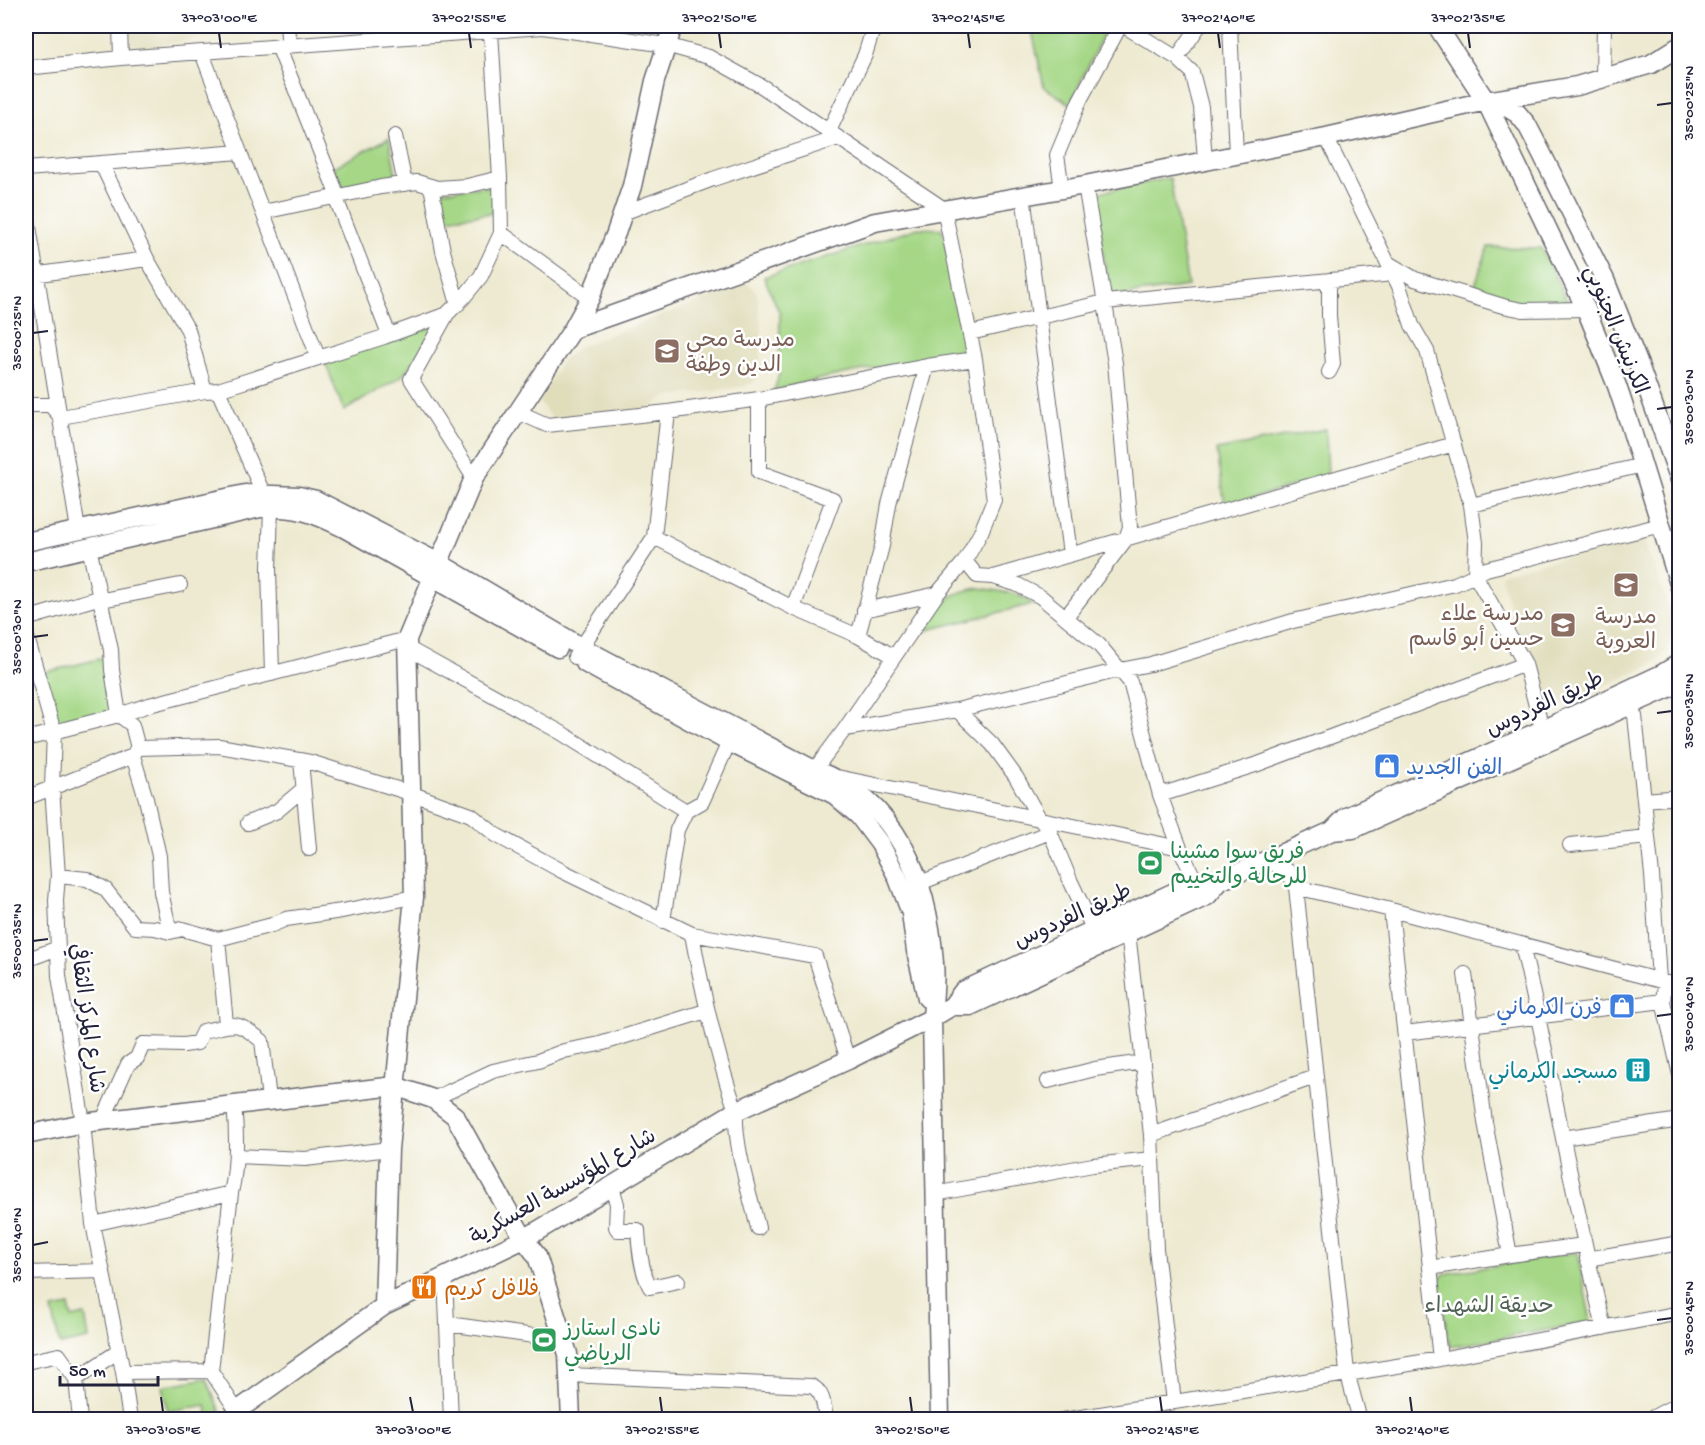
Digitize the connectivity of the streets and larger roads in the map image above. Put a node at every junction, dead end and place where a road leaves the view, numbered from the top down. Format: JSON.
{"nodes":[{"id":1,"x":120,"y":26,"type":"edge"},
{"id":2,"x":287,"y":26,"type":"edge"},
{"id":3,"x":673,"y":26,"type":"edge"},
{"id":4,"x":874,"y":26,"type":"edge"},
{"id":5,"x":1122,"y":26,"type":"edge"},
{"id":6,"x":1199,"y":26,"type":"edge"},
{"id":7,"x":1230,"y":26,"type":"edge"},
{"id":8,"x":1437,"y":26,"type":"edge"},
{"id":9,"x":1604,"y":26,"type":"edge"},
{"id":10,"x":489,"y":29,"type":"edge"},
{"id":11,"x":390,"y":32,"type":"edge"},
{"id":12,"x":666,"y":45,"type":"junction"},
{"id":13,"x":283,"y":46,"type":"junction"},
{"id":14,"x":1680,"y":46,"type":"edge"},
{"id":15,"x":202,"y":53,"type":"junction"},
{"id":16,"x":121,"y":58,"type":"junction"},
{"id":17,"x":1177,"y":58,"type":"junction"},
{"id":18,"x":26,"y":68,"type":"edge"},
{"id":19,"x":1603,"y":78,"type":"junction"},
{"id":20,"x":1486,"y":101,"type":"junction"},
{"id":21,"x":833,"y":135,"type":"junction"},
{"id":22,"x":395,"y":136,"type":"dead end"},
{"id":23,"x":1326,"y":136,"type":"junction"},
{"id":24,"x":240,"y":152,"type":"junction"},
{"id":25,"x":1236,"y":154,"type":"junction"},
{"id":26,"x":1205,"y":160,"type":"junction"},
{"id":27,"x":101,"y":163,"type":"junction"},
{"id":28,"x":26,"y":169,"type":"edge"},
{"id":29,"x":500,"y":178,"type":"junction"},
{"id":30,"x":405,"y":184,"type":"junction"},
{"id":31,"x":1085,"y":185,"type":"junction"},
{"id":32,"x":431,"y":186,"type":"junction"},
{"id":33,"x":1062,"y":189,"type":"junction"},
{"id":34,"x":1023,"y":195,"type":"junction"},
{"id":35,"x":335,"y":196,"type":"junction"},
{"id":36,"x":26,"y":208,"type":"edge"},
{"id":37,"x":944,"y":209,"type":"junction"},
{"id":38,"x":263,"y":212,"type":"junction"},
{"id":39,"x":623,"y":213,"type":"junction"},
{"id":40,"x":501,"y":232,"type":"junction"},
{"id":41,"x":147,"y":259,"type":"junction"},
{"id":42,"x":1390,"y":268,"type":"junction"},
{"id":43,"x":31,"y":275,"type":"edge"},
{"id":44,"x":1329,"y":279,"type":"junction"},
{"id":45,"x":590,"y":298,"type":"junction"},
{"id":46,"x":1105,"y":302,"type":"junction"},
{"id":47,"x":458,"y":304,"type":"junction"},
{"id":48,"x":1586,"y":309,"type":"junction"},
{"id":49,"x":447,"y":314,"type":"junction"},
{"id":50,"x":1039,"y":316,"type":"junction"},
{"id":51,"x":573,"y":329,"type":"junction"},
{"id":52,"x":970,"y":333,"type":"junction"},
{"id":53,"x":389,"y":335,"type":"junction"},
{"id":54,"x":318,"y":357,"type":"junction"},
{"id":55,"x":975,"y":359,"type":"junction"},
{"id":56,"x":927,"y":366,"type":"junction"},
{"id":57,"x":1329,"y":372,"type":"dead end"},
{"id":58,"x":212,"y":390,"type":"junction"},
{"id":59,"x":759,"y":399,"type":"junction"},
{"id":60,"x":26,"y":405,"type":"edge"},
{"id":61,"x":518,"y":412,"type":"junction"},
{"id":62,"x":668,"y":412,"type":"junction"},
{"id":63,"x":61,"y":417,"type":"junction"},
{"id":64,"x":1454,"y":444,"type":"junction"},
{"id":65,"x":1642,"y":465,"type":"junction"},
{"id":66,"x":474,"y":478,"type":"junction"},
{"id":67,"x":1680,"y":480,"type":"edge"},
{"id":68,"x":267,"y":500,"type":"junction"},
{"id":69,"x":1471,"y":504,"type":"junction"},
{"id":70,"x":1661,"y":525,"type":"junction"},
{"id":71,"x":78,"y":530,"type":"junction"},
{"id":72,"x":654,"y":537,"type":"junction"},
{"id":73,"x":1126,"y":539,"type":"junction"},
{"id":74,"x":26,"y":542,"type":"edge"},
{"id":75,"x":89,"y":547,"type":"junction"},
{"id":76,"x":1070,"y":554,"type":"junction"},
{"id":77,"x":964,"y":561,"type":"junction"},
{"id":78,"x":26,"y":562,"type":"edge"},
{"id":79,"x":436,"y":570,"type":"junction"},
{"id":80,"x":1475,"y":575,"type":"junction"},
{"id":81,"x":993,"y":577,"type":"junction"},
{"id":82,"x":180,"y":585,"type":"dead end"},
{"id":83,"x":1680,"y":587,"type":"edge"},
{"id":84,"x":937,"y":594,"type":"junction"},
{"id":85,"x":102,"y":598,"type":"junction"},
{"id":86,"x":793,"y":608,"type":"junction"},
{"id":87,"x":864,"y":610,"type":"junction"},
{"id":88,"x":1066,"y":617,"type":"junction"},
{"id":89,"x":26,"y":620,"type":"edge"},
{"id":90,"x":26,"y":634,"type":"edge"},
{"id":91,"x":858,"y":636,"type":"junction"},
{"id":92,"x":408,"y":644,"type":"junction"},
{"id":93,"x":578,"y":652,"type":"junction"},
{"id":94,"x":893,"y":656,"type":"junction"},
{"id":95,"x":1525,"y":663,"type":"junction"},
{"id":96,"x":1680,"y":663,"type":"edge"},
{"id":97,"x":1119,"y":670,"type":"junction"},
{"id":98,"x":272,"y":674,"type":"junction"},
{"id":99,"x":1680,"y":683,"type":"edge"},
{"id":100,"x":1629,"y":706,"type":"junction"},
{"id":101,"x":957,"y":710,"type":"junction"},
{"id":102,"x":119,"y":715,"type":"junction"},
{"id":103,"x":845,"y":729,"type":"junction"},
{"id":104,"x":54,"y":732,"type":"junction"},
{"id":105,"x":1544,"y":737,"type":"junction"},
{"id":106,"x":26,"y":740,"type":"edge"},
{"id":107,"x":729,"y":742,"type":"junction"},
{"id":108,"x":135,"y":752,"type":"junction"},
{"id":109,"x":301,"y":760,"type":"junction"},
{"id":110,"x":817,"y":775,"type":"junction"},
{"id":111,"x":52,"y":787,"type":"junction"},
{"id":112,"x":303,"y":789,"type":"junction"},
{"id":113,"x":410,"y":793,"type":"junction"},
{"id":114,"x":1160,"y":795,"type":"junction"},
{"id":115,"x":1680,"y":797,"type":"edge"},
{"id":116,"x":26,"y":798,"type":"edge"},
{"id":117,"x":1644,"y":800,"type":"junction"},
{"id":118,"x":686,"y":811,"type":"junction"},
{"id":119,"x":1039,"y":818,"type":"junction"},
{"id":120,"x":248,"y":823,"type":"dead end"},
{"id":121,"x":1050,"y":832,"type":"junction"},
{"id":122,"x":1648,"y":837,"type":"junction"},
{"id":123,"x":1570,"y":844,"type":"dead end"},
{"id":124,"x":1180,"y":848,"type":"junction"},
{"id":125,"x":309,"y":849,"type":"dead end"},
{"id":126,"x":1260,"y":864,"type":"junction"},
{"id":127,"x":58,"y":876,"type":"junction"},
{"id":128,"x":920,"y":883,"type":"junction"},
{"id":129,"x":1296,"y":887,"type":"junction"},
{"id":130,"x":1199,"y":890,"type":"junction"},
{"id":131,"x":414,"y":897,"type":"junction"},
{"id":132,"x":1391,"y":910,"type":"junction"},
{"id":133,"x":663,"y":921,"type":"junction"},
{"id":134,"x":170,"y":932,"type":"junction"},
{"id":135,"x":1128,"y":932,"type":"junction"},
{"id":136,"x":692,"y":934,"type":"junction"},
{"id":137,"x":1097,"y":937,"type":"junction"},
{"id":138,"x":218,"y":939,"type":"junction"},
{"id":139,"x":1522,"y":945,"type":"junction"},
{"id":140,"x":58,"y":948,"type":"junction"},
{"id":141,"x":26,"y":960,"type":"edge"},
{"id":142,"x":1465,"y":974,"type":"dead end"},
{"id":143,"x":1662,"y":982,"type":"junction"},
{"id":144,"x":1680,"y":986,"type":"edge"},
{"id":145,"x":1663,"y":1001,"type":"junction"},
{"id":146,"x":706,"y":1011,"type":"junction"},
{"id":147,"x":1539,"y":1017,"type":"junction"},
{"id":148,"x":932,"y":1018,"type":"junction"},
{"id":149,"x":226,"y":1024,"type":"junction"},
{"id":150,"x":1471,"y":1025,"type":"junction"},
{"id":151,"x":1404,"y":1034,"type":"junction"},
{"id":152,"x":848,"y":1060,"type":"junction"},
{"id":153,"x":1143,"y":1062,"type":"junction"},
{"id":154,"x":1680,"y":1075,"type":"edge"},
{"id":155,"x":1315,"y":1077,"type":"junction"},
{"id":156,"x":1048,"y":1081,"type":"dead end"},
{"id":157,"x":395,"y":1086,"type":"junction"},
{"id":158,"x":269,"y":1099,"type":"junction"},
{"id":159,"x":433,"y":1099,"type":"junction"},
{"id":160,"x":234,"y":1104,"type":"junction"},
{"id":161,"x":736,"y":1112,"type":"junction"},
{"id":162,"x":103,"y":1120,"type":"junction"},
{"id":163,"x":1680,"y":1120,"type":"edge"},
{"id":164,"x":83,"y":1123,"type":"junction"},
{"id":165,"x":1150,"y":1135,"type":"junction"},
{"id":166,"x":26,"y":1136,"type":"edge"},
{"id":167,"x":1563,"y":1138,"type":"junction"},
{"id":168,"x":389,"y":1149,"type":"junction"},
{"id":169,"x":237,"y":1156,"type":"junction"},
{"id":170,"x":1152,"y":1160,"type":"junction"},
{"id":171,"x":612,"y":1186,"type":"junction"},
{"id":172,"x":231,"y":1193,"type":"junction"},
{"id":173,"x":934,"y":1194,"type":"junction"},
{"id":174,"x":93,"y":1224,"type":"junction"},
{"id":175,"x":758,"y":1228,"type":"dead end"},
{"id":176,"x":524,"y":1239,"type":"junction"},
{"id":177,"x":1680,"y":1243,"type":"edge"},
{"id":178,"x":1584,"y":1245,"type":"junction"},
{"id":179,"x":1510,"y":1255,"type":"junction"},
{"id":180,"x":1587,"y":1259,"type":"junction"},
{"id":181,"x":1431,"y":1268,"type":"junction"},
{"id":182,"x":103,"y":1271,"type":"junction"},
{"id":183,"x":26,"y":1272,"type":"edge"},
{"id":184,"x":445,"y":1276,"type":"junction"},
{"id":185,"x":678,"y":1281,"type":"dead end"},
{"id":186,"x":384,"y":1306,"type":"junction"},
{"id":187,"x":1680,"y":1313,"type":"edge"},
{"id":188,"x":448,"y":1324,"type":"junction"},
{"id":189,"x":1604,"y":1328,"type":"junction"},
{"id":190,"x":563,"y":1340,"type":"junction"},
{"id":191,"x":119,"y":1351,"type":"junction"},
{"id":192,"x":1440,"y":1359,"type":"junction"},
{"id":193,"x":26,"y":1362,"type":"edge"},
{"id":194,"x":211,"y":1371,"type":"junction"},
{"id":195,"x":123,"y":1372,"type":"junction"},
{"id":196,"x":1347,"y":1372,"type":"junction"},
{"id":197,"x":569,"y":1375,"type":"junction"},
{"id":198,"x":76,"y":1379,"type":"junction"},
{"id":199,"x":1174,"y":1402,"type":"junction"},
{"id":200,"x":1680,"y":1403,"type":"edge"},
{"id":201,"x":236,"y":1415,"type":"edge"},
{"id":202,"x":80,"y":1419,"type":"edge"},
{"id":203,"x":130,"y":1419,"type":"edge"},
{"id":204,"x":451,"y":1419,"type":"edge"},
{"id":205,"x":571,"y":1419,"type":"edge"},
{"id":206,"x":826,"y":1419,"type":"edge"},
{"id":207,"x":940,"y":1419,"type":"edge"},
{"id":208,"x":1062,"y":1419,"type":"edge"},
{"id":209,"x":1360,"y":1419,"type":"edge"},
{"id":210,"x":1648,"y":1419,"type":"edge"}],
"edges":[{"from":1,"to":16,"type":"street"},
{"from":2,"to":13,"type":"street"},
{"from":3,"to":12,"type":"street"},
{"from":4,"to":21,"type":"street"},
{"from":5,"to":17,"type":"street"},
{"from":5,"to":33,"type":"street"},
{"from":6,"to":17,"type":"street"},
{"from":7,"to":25,"type":"street"},
{"from":8,"to":20,"type":"street","name":"الكرنيش الجنوبي"},
{"from":9,"to":19,"type":"street"},
{"from":10,"to":11,"type":"street"},
{"from":10,"to":12,"type":"street"},
{"from":10,"to":29,"type":"street"},
{"from":11,"to":13,"type":"street"},
{"from":12,"to":21,"type":"street"},
{"from":12,"to":39,"type":"street"},
{"from":13,"to":15,"type":"street"},
{"from":13,"to":35,"type":"street"},
{"from":14,"to":19,"type":"street"},
{"from":15,"to":16,"type":"street"},
{"from":15,"to":24,"type":"street"},
{"from":16,"to":18,"type":"street"},
{"from":17,"to":26,"type":"street"},
{"from":19,"to":20,"type":"street"},
{"from":20,"to":23,"type":"street"},
{"from":20,"to":48,"type":"street","name":"الكرنيش الجنوبي"},
{"from":20,"to":67,"type":"street","name":"الكرنيش الجنوبي"},
{"from":21,"to":37,"type":"street"},
{"from":21,"to":39,"type":"street"},
{"from":22,"to":30,"type":"street"},
{"from":23,"to":25,"type":"street"},
{"from":23,"to":42,"type":"street"},
{"from":24,"to":27,"type":"street"},
{"from":24,"to":38,"type":"street"},
{"from":25,"to":26,"type":"street"},
{"from":26,"to":31,"type":"street"},
{"from":27,"to":28,"type":"street"},
{"from":27,"to":41,"type":"street"},
{"from":29,"to":32,"type":"street"},
{"from":29,"to":40,"type":"street"},
{"from":30,"to":32,"type":"street"},
{"from":30,"to":35,"type":"street"},
{"from":31,"to":33,"type":"street"},
{"from":31,"to":46,"type":"street"},
{"from":32,"to":47,"type":"street"},
{"from":33,"to":34,"type":"street"},
{"from":34,"to":37,"type":"street"},
{"from":34,"to":50,"type":"street"},
{"from":35,"to":38,"type":"street"},
{"from":35,"to":53,"type":"street"},
{"from":36,"to":43,"type":"street"},
{"from":37,"to":51,"type":"street"},
{"from":37,"to":52,"type":"street"},
{"from":38,"to":54,"type":"street"},
{"from":39,"to":45,"type":"street"},
{"from":40,"to":45,"type":"street"},
{"from":40,"to":47,"type":"street"},
{"from":41,"to":43,"type":"street"},
{"from":41,"to":58,"type":"street"},
{"from":42,"to":44,"type":"street"},
{"from":42,"to":48,"type":"street"},
{"from":42,"to":64,"type":"street"},
{"from":43,"to":63,"type":"street"},
{"from":44,"to":46,"type":"street"},
{"from":44,"to":57,"type":"street"},
{"from":45,"to":51,"type":"street"},
{"from":46,"to":50,"type":"street"},
{"from":46,"to":73,"type":"street"},
{"from":47,"to":49,"type":"street"},
{"from":48,"to":65,"type":"street","name":"الكرنيش الجنوبي"},
{"from":49,"to":53,"type":"street"},
{"from":49,"to":66,"type":"street"},
{"from":50,"to":52,"type":"street"},
{"from":50,"to":76,"type":"street"},
{"from":51,"to":61,"type":"street"},
{"from":52,"to":55,"type":"street"},
{"from":53,"to":54,"type":"street"},
{"from":54,"to":58,"type":"street"},
{"from":55,"to":56,"type":"street"},
{"from":55,"to":77,"type":"street"},
{"from":56,"to":59,"type":"street"},
{"from":56,"to":87,"type":"street"},
{"from":58,"to":63,"type":"street"},
{"from":58,"to":68,"type":"street"},
{"from":59,"to":62,"type":"street"},
{"from":59,"to":86,"type":"street"},
{"from":60,"to":63,"type":"street"},
{"from":61,"to":62,"type":"street"},
{"from":61,"to":66,"type":"street"},
{"from":62,"to":72,"type":"street"},
{"from":63,"to":71,"type":"street"},
{"from":64,"to":69,"type":"street"},
{"from":64,"to":73,"type":"street"},
{"from":65,"to":69,"type":"street"},
{"from":65,"to":70,"type":"street","name":"الكرنيش الجنوبي"},
{"from":66,"to":79,"type":"street"},
{"from":68,"to":71,"type":"street"},
{"from":68,"to":75,"type":"street"},
{"from":68,"to":79,"type":"street"},
{"from":68,"to":98,"type":"street"},
{"from":69,"to":80,"type":"street"},
{"from":70,"to":80,"type":"street"},
{"from":70,"to":83,"type":"street","name":"الكرنيش الجنوبي"},
{"from":71,"to":74,"type":"street"},
{"from":72,"to":86,"type":"street"},
{"from":72,"to":93,"type":"street"},
{"from":73,"to":76,"type":"street"},
{"from":73,"to":88,"type":"street"},
{"from":75,"to":78,"type":"street"},
{"from":75,"to":85,"type":"street"},
{"from":76,"to":81,"type":"street"},
{"from":77,"to":81,"type":"street"},
{"from":77,"to":84,"type":"street"},
{"from":79,"to":92,"type":"street"},
{"from":79,"to":93,"type":"street"},
{"from":80,"to":95,"type":"street"},
{"from":80,"to":97,"type":"street"},
{"from":81,"to":88,"type":"street"},
{"from":82,"to":85,"type":"street"},
{"from":84,"to":87,"type":"street"},
{"from":84,"to":94,"type":"street"},
{"from":85,"to":89,"type":"street"},
{"from":85,"to":102,"type":"street"},
{"from":86,"to":91,"type":"street"},
{"from":87,"to":91,"type":"street"},
{"from":88,"to":97,"type":"street"},
{"from":90,"to":104,"type":"street","name":"شارع المركز الثقافي"},
{"from":91,"to":94,"type":"street"},
{"from":92,"to":98,"type":"street"},
{"from":92,"to":113,"type":"street"},
{"from":92,"to":118,"type":"street"},
{"from":93,"to":107,"type":"street"},
{"from":93,"to":110,"type":"street"},
{"from":94,"to":103,"type":"street"},
{"from":95,"to":105,"type":"street"},
{"from":95,"to":114,"type":"street"},
{"from":96,"to":105,"type":"street","name":"طريق الفردوس"},
{"from":97,"to":101,"type":"street"},
{"from":97,"to":114,"type":"street"},
{"from":98,"to":102,"type":"street"},
{"from":99,"to":100,"type":"street","name":"طريق الفردوس"},
{"from":100,"to":105,"type":"street","name":"طريق الفردوس"},
{"from":100,"to":117,"type":"street"},
{"from":101,"to":103,"type":"street"},
{"from":101,"to":119,"type":"street"},
{"from":102,"to":104,"type":"street"},
{"from":102,"to":108,"type":"street"},
{"from":103,"to":110,"type":"street"},
{"from":104,"to":106,"type":"street"},
{"from":104,"to":111,"type":"street","name":"شارع المركز الثقافي"},
{"from":105,"to":126,"type":"street","name":"طريق الفردوس"},
{"from":107,"to":110,"type":"street"},
{"from":107,"to":118,"type":"street"},
{"from":108,"to":109,"type":"street"},
{"from":108,"to":111,"type":"street"},
{"from":108,"to":134,"type":"street"},
{"from":109,"to":112,"type":"street"},
{"from":109,"to":113,"type":"street"},
{"from":110,"to":119,"type":"street"},
{"from":110,"to":128,"type":"street"},
{"from":110,"to":148,"type":"street"},
{"from":111,"to":116,"type":"street"},
{"from":111,"to":127,"type":"street","name":"شارع المركز الثقافي"},
{"from":112,"to":120,"type":"street"},
{"from":112,"to":125,"type":"street"},
{"from":113,"to":131,"type":"street"},
{"from":113,"to":133,"type":"street"},
{"from":114,"to":124,"type":"street"},
{"from":115,"to":117,"type":"street"},
{"from":117,"to":122,"type":"street"},
{"from":118,"to":133,"type":"street"},
{"from":119,"to":121,"type":"street"},
{"from":119,"to":124,"type":"street"},
{"from":121,"to":128,"type":"street"},
{"from":121,"to":137,"type":"street"},
{"from":122,"to":123,"type":"street"},
{"from":122,"to":143,"type":"street"},
{"from":124,"to":130,"type":"street"},
{"from":126,"to":129,"type":"street"},
{"from":126,"to":130,"type":"street","name":"طريق الفردوس"},
{"from":127,"to":134,"type":"street"},
{"from":127,"to":140,"type":"street","name":"شارع المركز الثقافي"},
{"from":128,"to":148,"type":"street"},
{"from":129,"to":132,"type":"street"},
{"from":129,"to":155,"type":"street"},
{"from":130,"to":135,"type":"street","name":"طريق الفردوس"},
{"from":130,"to":137,"type":"street","name":"طريق الفردوس"},
{"from":131,"to":138,"type":"street"},
{"from":131,"to":157,"type":"street"},
{"from":132,"to":139,"type":"street"},
{"from":132,"to":151,"type":"street"},
{"from":133,"to":136,"type":"street"},
{"from":134,"to":138,"type":"street"},
{"from":135,"to":137,"type":"street","name":"طريق الفردوس"},
{"from":135,"to":153,"type":"street"},
{"from":136,"to":146,"type":"street"},
{"from":136,"to":152,"type":"street"},
{"from":137,"to":148,"type":"street","name":"طريق الفردوس"},
{"from":138,"to":149,"type":"street"},
{"from":139,"to":143,"type":"street"},
{"from":139,"to":147,"type":"street"},
{"from":140,"to":141,"type":"street"},
{"from":140,"to":164,"type":"street","name":"شارع المركز الثقافي"},
{"from":142,"to":150,"type":"street"},
{"from":143,"to":144,"type":"street"},
{"from":143,"to":145,"type":"street"},
{"from":145,"to":147,"type":"street"},
{"from":145,"to":154,"type":"street"},
{"from":146,"to":159,"type":"street"},
{"from":146,"to":161,"type":"street"},
{"from":147,"to":150,"type":"street"},
{"from":147,"to":167,"type":"street"},
{"from":148,"to":152,"type":"street","name":"شارع المؤسسة العسكرية"},
{"from":148,"to":173,"type":"street"},
{"from":149,"to":158,"type":"street"},
{"from":149,"to":162,"type":"street"},
{"from":150,"to":151,"type":"street"},
{"from":150,"to":179,"type":"street"},
{"from":151,"to":181,"type":"street"},
{"from":152,"to":161,"type":"street","name":"شارع المؤسسة العسكرية"},
{"from":153,"to":156,"type":"street"},
{"from":153,"to":165,"type":"street"},
{"from":155,"to":165,"type":"street"},
{"from":155,"to":196,"type":"street"},
{"from":157,"to":158,"type":"street"},
{"from":157,"to":159,"type":"street"},
{"from":157,"to":168,"type":"street"},
{"from":158,"to":160,"type":"street"},
{"from":159,"to":176,"type":"street"},
{"from":160,"to":162,"type":"street"},
{"from":160,"to":169,"type":"street"},
{"from":161,"to":171,"type":"street","name":"شارع المؤسسة العسكرية"},
{"from":161,"to":175,"type":"street"},
{"from":162,"to":164,"type":"street"},
{"from":163,"to":167,"type":"street"},
{"from":164,"to":166,"type":"street"},
{"from":164,"to":174,"type":"street","name":"شارع المركز الثقافي"},
{"from":165,"to":170,"type":"street"},
{"from":167,"to":178,"type":"street"},
{"from":168,"to":169,"type":"street"},
{"from":168,"to":186,"type":"street"},
{"from":169,"to":172,"type":"street"},
{"from":170,"to":173,"type":"street"},
{"from":170,"to":199,"type":"street"},
{"from":171,"to":176,"type":"street","name":"شارع المؤسسة العسكرية"},
{"from":171,"to":185,"type":"street"},
{"from":172,"to":174,"type":"street"},
{"from":172,"to":194,"type":"street"},
{"from":173,"to":207,"type":"street"},
{"from":174,"to":182,"type":"street","name":"شارع المركز الثقافي"},
{"from":176,"to":184,"type":"street","name":"شارع المؤسسة العسكرية"},
{"from":176,"to":190,"type":"street"},
{"from":177,"to":180,"type":"street"},
{"from":178,"to":179,"type":"street"},
{"from":178,"to":180,"type":"street"},
{"from":179,"to":181,"type":"street"},
{"from":180,"to":189,"type":"street"},
{"from":181,"to":192,"type":"street"},
{"from":182,"to":183,"type":"street"},
{"from":182,"to":191,"type":"street","name":"شارع المركز الثقافي"},
{"from":184,"to":186,"type":"street","name":"شارع المؤسسة العسكرية"},
{"from":184,"to":188,"type":"street"},
{"from":186,"to":201,"type":"street","name":"شارع المؤسسة العسكرية"},
{"from":187,"to":189,"type":"street"},
{"from":188,"to":190,"type":"street"},
{"from":188,"to":204,"type":"street"},
{"from":189,"to":192,"type":"street"},
{"from":190,"to":197,"type":"street"},
{"from":191,"to":195,"type":"street","name":"شارع المركز الثقافي"},
{"from":191,"to":198,"type":"street"},
{"from":192,"to":196,"type":"street"},
{"from":193,"to":198,"type":"street"},
{"from":194,"to":195,"type":"street"},
{"from":194,"to":201,"type":"street"},
{"from":195,"to":203,"type":"street","name":"شارع المركز الثقافي"},
{"from":196,"to":199,"type":"street"},
{"from":196,"to":209,"type":"street"},
{"from":197,"to":205,"type":"street"},
{"from":197,"to":206,"type":"street"},
{"from":198,"to":202,"type":"street"},
{"from":199,"to":208,"type":"street"},
{"from":200,"to":210,"type":"street"}]}
